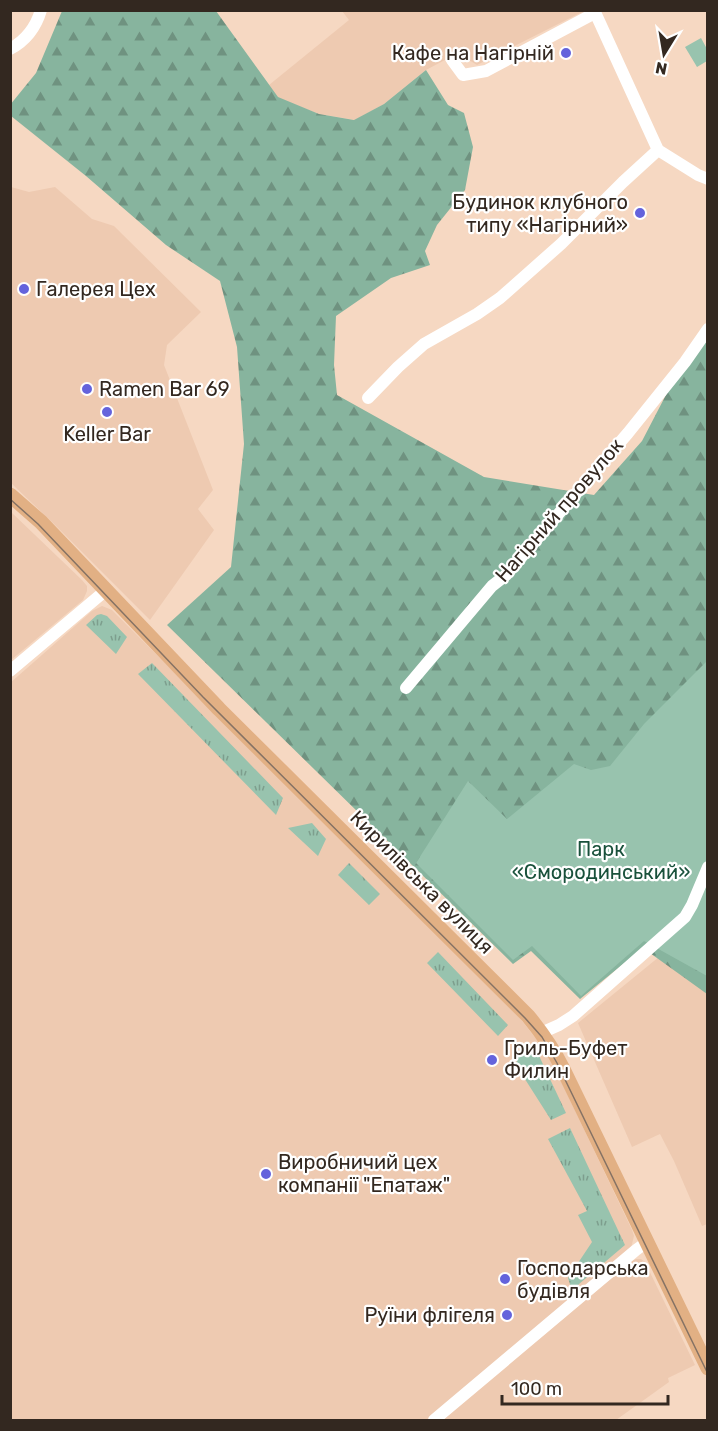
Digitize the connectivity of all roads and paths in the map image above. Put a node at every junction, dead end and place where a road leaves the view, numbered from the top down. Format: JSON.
{"nodes":[{"id":1,"x":41,"y":10,"type":"edge"},
{"id":2,"x":594,"y":12,"type":"edge"},
{"id":3,"x":10,"y":49,"type":"edge"},
{"id":4,"x":452,"y":60,"type":"dead end"},
{"id":5,"x":658,"y":150,"type":"junction"},
{"id":6,"x":708,"y":179,"type":"edge"},
{"id":7,"x":708,"y":329,"type":"edge"},
{"id":8,"x":368,"y":398,"type":"dead end"},
{"id":9,"x":10,"y":495,"type":"edge"},
{"id":10,"x":105,"y":591,"type":"junction"},
{"id":11,"x":10,"y":671,"type":"edge"},
{"id":12,"x":406,"y":688,"type":"dead end"},
{"id":13,"x":708,"y":867,"type":"edge"},
{"id":14,"x":542,"y":1033,"type":"junction"},
{"id":15,"x":647,"y":1242,"type":"junction"},
{"id":16,"x":708,"y":1368,"type":"edge"},
{"id":17,"x":434,"y":1420,"type":"edge"}],
"edges":[{"from":1,"to":3,"type":"street"},
{"from":2,"to":4,"type":"street"},
{"from":2,"to":5,"type":"street"},
{"from":5,"to":6,"type":"street"},
{"from":5,"to":8,"type":"street"},
{"from":7,"to":12,"type":"street","name":"Нагірний провулок"},
{"from":9,"to":10,"type":"main road","name":"Кирилівська вулиця"},
{"from":10,"to":11,"type":"street"},
{"from":10,"to":14,"type":"main road","name":"Кирилівська вулиця"},
{"from":13,"to":14,"type":"street"},
{"from":14,"to":15,"type":"main road","name":"Кирилівська вулиця"},
{"from":15,"to":16,"type":"main road","name":"Кирилівська вулиця"},
{"from":15,"to":17,"type":"street"}]}
